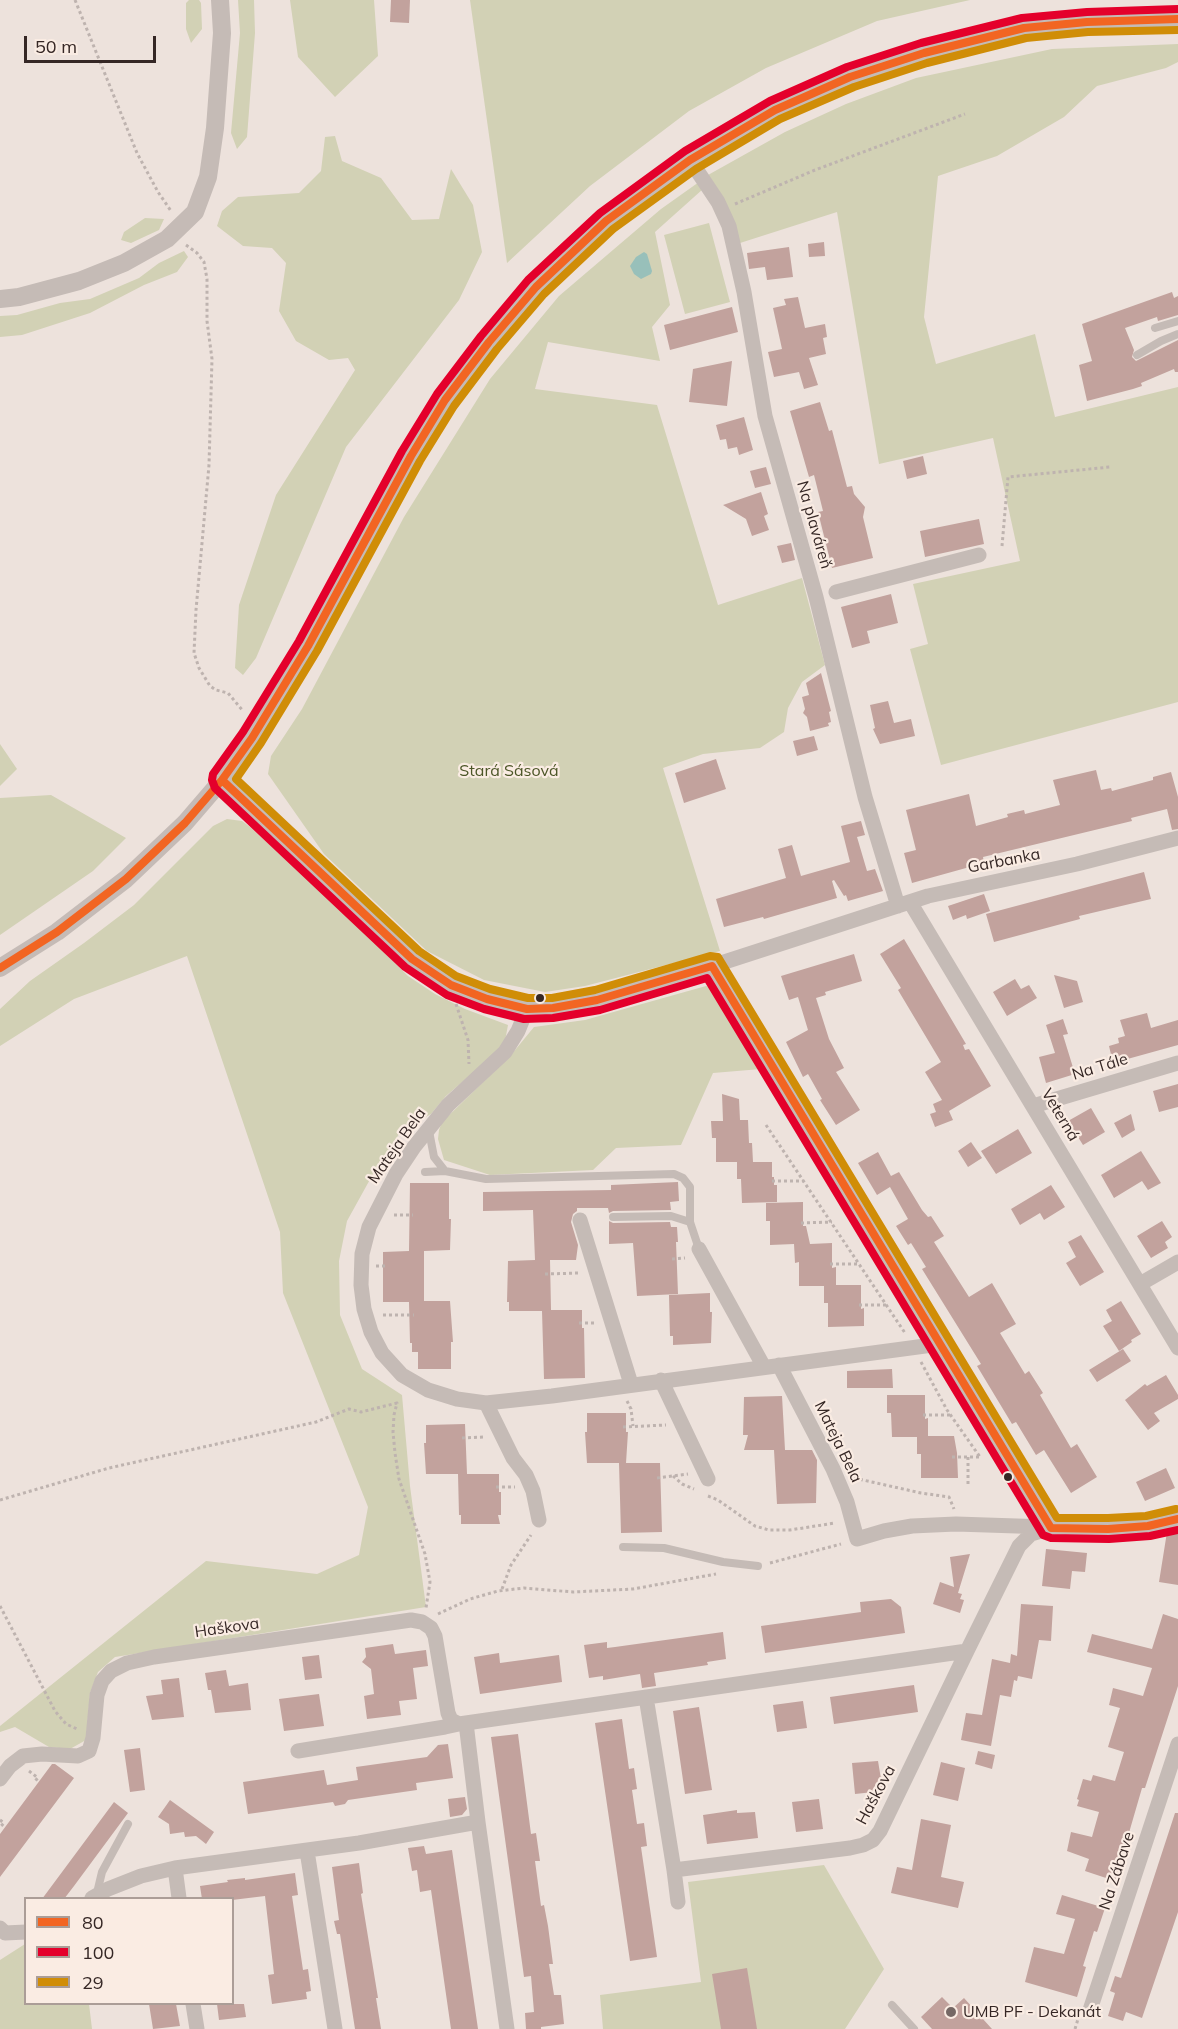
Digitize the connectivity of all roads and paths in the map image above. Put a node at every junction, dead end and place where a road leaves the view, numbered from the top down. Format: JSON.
{"nodes":[{"id":1,"x":75,"y":0,"type":"edge"},
{"id":2,"x":220,"y":0,"type":"edge"},
{"id":3,"x":1178,"y":19,"type":"edge"},
{"id":4,"x":965,"y":114,"type":"dead end"},
{"id":5,"x":690,"y":160,"type":"junction"},
{"id":6,"x":721,"y":209,"type":"junction"},
{"id":7,"x":182,"y":226,"type":"junction"},
{"id":8,"x":167,"y":239,"type":"junction"},
{"id":9,"x":0,"y":299,"type":"edge"},
{"id":10,"x":1178,"y":321,"type":"edge"},
{"id":11,"x":1155,"y":328,"type":"dead end"},
{"id":12,"x":1178,"y":334,"type":"edge"},
{"id":13,"x":1137,"y":355,"type":"dead end"},
{"id":14,"x":1110,"y":467,"type":"dead end"},
{"id":15,"x":1002,"y":546,"type":"dead end"},
{"id":16,"x":979,"y":555,"type":"dead end"},
{"id":17,"x":836,"y":592,"type":"dead end"},
{"id":18,"x":243,"y":711,"type":"dead end"},
{"id":19,"x":222,"y":780,"type":"junction"},
{"id":20,"x":1178,"y":838,"type":"edge"},
{"id":21,"x":904,"y":904,"type":"junction"},
{"id":22,"x":712,"y":966,"type":"junction"},
{"id":23,"x":0,"y":968,"type":"edge"},
{"id":24,"x":454,"y":1000,"type":"dead end"},
{"id":25,"x":527,"y":1009,"type":"junction"},
{"id":26,"x":1178,"y":1063,"type":"edge"},
{"id":27,"x":463,"y":1091,"type":"junction"},
{"id":28,"x":1033,"y":1106,"type":"junction"},
{"id":29,"x":766,"y":1125,"type":"dead end"},
{"id":30,"x":428,"y":1130,"type":"junction"},
{"id":31,"x":445,"y":1171,"type":"junction"},
{"id":32,"x":424,"y":1172,"type":"dead end"},
{"id":33,"x":772,"y":1181,"type":"dead end"},
{"id":34,"x":804,"y":1181,"type":"junction"},
{"id":35,"x":613,"y":1217,"type":"dead end"},
{"id":36,"x":580,"y":1220,"type":"dead end"},
{"id":37,"x":690,"y":1222,"type":"junction"},
{"id":38,"x":832,"y":1222,"type":"junction"},
{"id":39,"x":801,"y":1223,"type":"dead end"},
{"id":40,"x":699,"y":1249,"type":"joint"},
{"id":41,"x":1178,"y":1262,"type":"edge"},
{"id":42,"x":830,"y":1264,"type":"dead end"},
{"id":43,"x":860,"y":1264,"type":"junction"},
{"id":44,"x":597,"y":1273,"type":"junction"},
{"id":45,"x":545,"y":1274,"type":"dead end"},
{"id":46,"x":1140,"y":1284,"type":"junction"},
{"id":47,"x":859,"y":1305,"type":"dead end"},
{"id":48,"x":888,"y":1305,"type":"junction"},
{"id":49,"x":366,"y":1315,"type":"junction"},
{"id":50,"x":414,"y":1315,"type":"dead end"},
{"id":51,"x":940,"y":1344,"type":"junction"},
{"id":52,"x":913,"y":1347,"type":"junction"},
{"id":53,"x":1178,"y":1348,"type":"edge"},
{"id":54,"x":772,"y":1366,"type":"junction"},
{"id":55,"x":661,"y":1380,"type":"junction"},
{"id":56,"x":625,"y":1385,"type":"junction"},
{"id":57,"x":486,"y":1403,"type":"junction"},
{"id":58,"x":922,"y":1415,"type":"dead end"},
{"id":59,"x":950,"y":1415,"type":"junction"},
{"id":60,"x":682,"y":1424,"type":"junction"},
{"id":61,"x":633,"y":1426,"type":"junction"},
{"id":62,"x":623,"y":1427,"type":"dead end"},
{"id":63,"x":502,"y":1436,"type":"junction"},
{"id":64,"x":462,"y":1438,"type":"dead end"},
{"id":65,"x":952,"y":1457,"type":"dead end"},
{"id":66,"x":968,"y":1457,"type":"junction"},
{"id":67,"x":833,"y":1469,"type":"junction"},
{"id":68,"x":685,"y":1475,"type":"dead end"},
{"id":69,"x":673,"y":1476,"type":"junction"},
{"id":70,"x":657,"y":1478,"type":"dead end"},
{"id":71,"x":708,"y":1487,"type":"joint"},
{"id":72,"x":969,"y":1487,"type":"dead end"},
{"id":73,"x":696,"y":1490,"type":"dead end"},
{"id":74,"x":0,"y":1500,"type":"edge"},
{"id":75,"x":1178,"y":1519,"type":"edge"},
{"id":76,"x":538,"y":1520,"type":"joint"},
{"id":77,"x":852,"y":1520,"type":"junction"},
{"id":78,"x":962,"y":1525,"type":"junction"},
{"id":79,"x":1051,"y":1528,"type":"junction"},
{"id":80,"x":857,"y":1539,"type":"junction"},
{"id":81,"x":623,"y":1547,"type":"dead end"},
{"id":82,"x":758,"y":1566,"type":"joint"},
{"id":83,"x":724,"y":1572,"type":"dead end"},
{"id":84,"x":502,"y":1590,"type":"junction"},
{"id":85,"x":0,"y":1606,"type":"edge"},
{"id":86,"x":422,"y":1622,"type":"junction"},
{"id":87,"x":967,"y":1651,"type":"junction"},
{"id":88,"x":646,"y":1697,"type":"junction"},
{"id":89,"x":462,"y":1723,"type":"junction"},
{"id":90,"x":93,"y":1734,"type":"junction"},
{"id":91,"x":1178,"y":1744,"type":"edge"},
{"id":92,"x":298,"y":1751,"type":"dead end"},
{"id":93,"x":1174,"y":1768,"type":"edge"},
{"id":94,"x":29,"y":1772,"type":"dead end"},
{"id":95,"x":0,"y":1779,"type":"edge"},
{"id":96,"x":35,"y":1781,"type":"dead end"},
{"id":97,"x":0,"y":1820,"type":"edge"},
{"id":98,"x":478,"y":1821,"type":"junction"},
{"id":99,"x":128,"y":1824,"type":"dead end"},
{"id":100,"x":1,"y":1826,"type":"edge"},
{"id":101,"x":307,"y":1851,"type":"junction"},
{"id":102,"x":175,"y":1868,"type":"junction"},
{"id":103,"x":674,"y":1870,"type":"junction"},
{"id":104,"x":94,"y":1897,"type":"edge"},
{"id":105,"x":179,"y":1897,"type":"edge"},
{"id":106,"x":678,"y":1902,"type":"dead end"},
{"id":107,"x":0,"y":1928,"type":"edge"},
{"id":108,"x":24,"y":1932,"type":"edge"},
{"id":109,"x":193,"y":2005,"type":"edge"},
{"id":110,"x":892,"y":2005,"type":"dead end"},
{"id":111,"x":1090,"y":2010,"type":"dead end"},
{"id":112,"x":197,"y":2029,"type":"edge"},
{"id":113,"x":336,"y":2029,"type":"edge"},
{"id":114,"x":507,"y":2029,"type":"edge"},
{"id":115,"x":914,"y":2029,"type":"edge"}],
"edges":[{"from":1,"to":7,"type":"path"},
{"from":2,"to":7,"type":"street"},
{"from":3,"to":5,"type":"street"},
{"from":4,"to":6,"type":"path"},
{"from":5,"to":6,"type":"street","name":"Na plaváreň"},
{"from":5,"to":19,"type":"street"},
{"from":6,"to":21,"type":"street","name":"Na plaváreň"},
{"from":7,"to":8,"type":"street"},
{"from":8,"to":9,"type":"street"},
{"from":8,"to":18,"type":"path"},
{"from":10,"to":11,"type":"lane"},
{"from":12,"to":13,"type":"lane"},
{"from":14,"to":15,"type":"path"},
{"from":16,"to":17,"type":"street"},
{"from":19,"to":23,"type":"street"},
{"from":19,"to":25,"type":"street","name":"Garbanka"},
{"from":20,"to":21,"type":"street","name":"Garbanka"},
{"from":21,"to":22,"type":"street","name":"Garbanka"},
{"from":21,"to":28,"type":"street","name":"Veterná"},
{"from":22,"to":25,"type":"street","name":"Garbanka"},
{"from":22,"to":51,"type":"street"},
{"from":24,"to":27,"type":"path"},
{"from":25,"to":27,"type":"street","name":"Mateja Bela"},
{"from":26,"to":28,"type":"street","name":"Na Tále"},
{"from":27,"to":30,"type":"street","name":"Mateja Bela"},
{"from":28,"to":46,"type":"street","name":"Veterná"},
{"from":29,"to":34,"type":"path"},
{"from":30,"to":31,"type":"lane"},
{"from":30,"to":49,"type":"street","name":"Mateja Bela"},
{"from":31,"to":32,"type":"lane"},
{"from":31,"to":37,"type":"lane"},
{"from":33,"to":34,"type":"path"},
{"from":34,"to":38,"type":"path"},
{"from":35,"to":37,"type":"lane"},
{"from":36,"to":44,"type":"street"},
{"from":37,"to":40,"type":"lane"},
{"from":38,"to":39,"type":"path"},
{"from":38,"to":43,"type":"path"},
{"from":40,"to":54,"type":"street","name":"Mateja Bela"},
{"from":41,"to":46,"type":"street"},
{"from":42,"to":43,"type":"path"},
{"from":43,"to":48,"type":"path"},
{"from":44,"to":45,"type":"path"},
{"from":44,"to":56,"type":"street"},
{"from":46,"to":53,"type":"street","name":"Veterná"},
{"from":47,"to":48,"type":"path"},
{"from":48,"to":52,"type":"path"},
{"from":49,"to":50,"type":"path"},
{"from":49,"to":57,"type":"street","name":"Mateja Bela"},
{"from":51,"to":52,"type":"street","name":"Mateja Bela"},
{"from":51,"to":79,"type":"street"},
{"from":52,"to":54,"type":"street","name":"Mateja Bela"},
{"from":52,"to":59,"type":"path"},
{"from":54,"to":55,"type":"street","name":"Mateja Bela"},
{"from":54,"to":67,"type":"street","name":"Mateja Bela"},
{"from":55,"to":56,"type":"street","name":"Mateja Bela"},
{"from":55,"to":60,"type":"street"},
{"from":56,"to":57,"type":"street","name":"Mateja Bela"},
{"from":56,"to":61,"type":"path"},
{"from":57,"to":63,"type":"street"},
{"from":58,"to":59,"type":"path"},
{"from":59,"to":66,"type":"path"},
{"from":60,"to":61,"type":"path"},
{"from":60,"to":71,"type":"street"},
{"from":61,"to":62,"type":"path"},
{"from":63,"to":64,"type":"path"},
{"from":63,"to":76,"type":"street"},
{"from":65,"to":66,"type":"path"},
{"from":66,"to":72,"type":"path"},
{"from":67,"to":77,"type":"street","name":"Mateja Bela"},
{"from":67,"to":78,"type":"path"},
{"from":68,"to":69,"type":"path"},
{"from":69,"to":70,"type":"path"},
{"from":69,"to":73,"type":"path"},
{"from":71,"to":77,"type":"path"},
{"from":74,"to":86,"type":"path"},
{"from":75,"to":79,"type":"street"},
{"from":76,"to":84,"type":"path"},
{"from":77,"to":80,"type":"street","name":"Mateja Bela"},
{"from":78,"to":79,"type":"street"},
{"from":78,"to":80,"type":"street"},
{"from":79,"to":87,"type":"street","name":"Haškova"},
{"from":80,"to":82,"type":"path"},
{"from":81,"to":82,"type":"lane"},
{"from":83,"to":84,"type":"path"},
{"from":84,"to":86,"type":"path"},
{"from":85,"to":90,"type":"path"},
{"from":86,"to":89,"type":"street"},
{"from":86,"to":90,"type":"street","name":"Haškova"},
{"from":87,"to":88,"type":"street"},
{"from":87,"to":103,"type":"street","name":"Haškova"},
{"from":88,"to":89,"type":"street"},
{"from":88,"to":103,"type":"street"},
{"from":89,"to":92,"type":"street"},
{"from":89,"to":98,"type":"street"},
{"from":90,"to":95,"type":"street","name":"Haškova"},
{"from":91,"to":93,"type":"street","name":"Na Zábave"},
{"from":93,"to":111,"type":"street","name":"Na Zábave"},
{"from":94,"to":96,"type":"path"},
{"from":97,"to":100,"type":"path"},
{"from":98,"to":101,"type":"street"},
{"from":98,"to":114,"type":"street"},
{"from":99,"to":104,"type":"lane"},
{"from":101,"to":102,"type":"street"},
{"from":101,"to":113,"type":"street"},
{"from":102,"to":104,"type":"street"},
{"from":102,"to":105,"type":"street"},
{"from":103,"to":106,"type":"street"},
{"from":107,"to":108,"type":"street"},
{"from":109,"to":112,"type":"street"},
{"from":110,"to":115,"type":"lane"}]}
